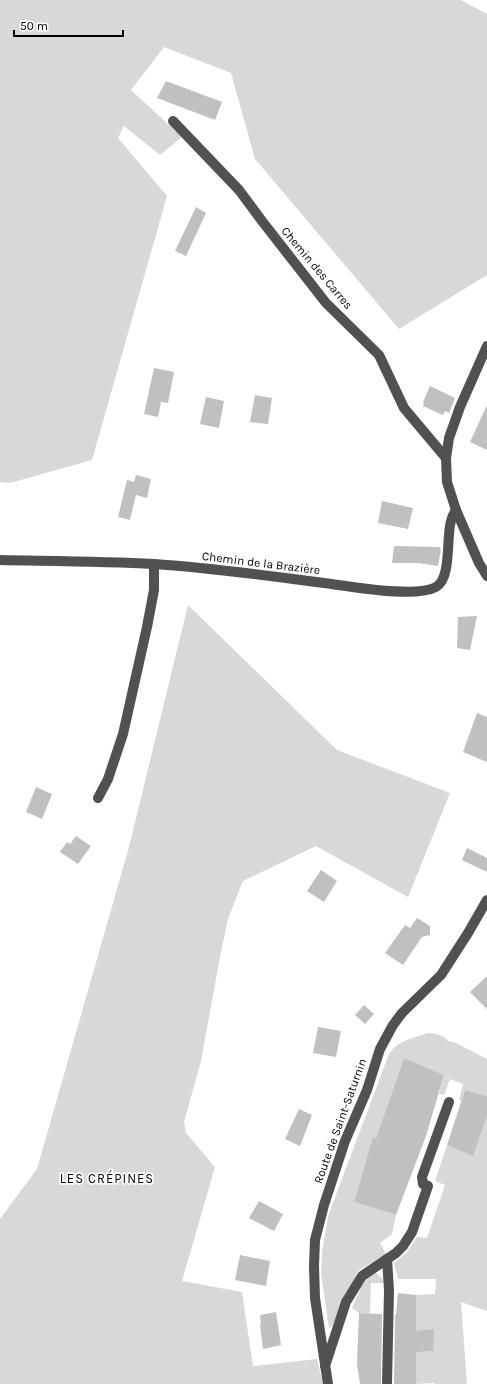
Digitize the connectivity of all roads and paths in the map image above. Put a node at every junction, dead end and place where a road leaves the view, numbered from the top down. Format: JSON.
{"nodes":[{"id":1,"x":173,"y":121,"type":"dead end"},
{"id":2,"x":487,"y":346,"type":"edge"},
{"id":3,"x":446,"y":458,"type":"junction"},
{"id":4,"x":456,"y":510,"type":"junction"},
{"id":5,"x":0,"y":560,"type":"edge"},
{"id":6,"x":154,"y":564,"type":"junction"},
{"id":7,"x":487,"y":576,"type":"edge"},
{"id":8,"x":98,"y":798,"type":"dead end"},
{"id":9,"x":487,"y":900,"type":"edge"},
{"id":10,"x":449,"y":1102,"type":"dead end"},
{"id":11,"x":387,"y":1259,"type":"junction"},
{"id":12,"x":325,"y":1368,"type":"junction"},
{"id":13,"x":328,"y":1384,"type":"edge"},
{"id":14,"x":387,"y":1384,"type":"edge"}],
"edges":[{"from":1,"to":3,"type":"street","name":"Chemin des Carres"},
{"from":2,"to":3,"type":"street"},
{"from":3,"to":4,"type":"street"},
{"from":4,"to":6,"type":"street","name":"Chemin de la Brazière"},
{"from":4,"to":7,"type":"street"},
{"from":5,"to":6,"type":"street","name":"Chemin de la Brazière"},
{"from":6,"to":8,"type":"street"},
{"from":9,"to":12,"type":"street","name":"Route de Saint-Saturnin"},
{"from":10,"to":11,"type":"street"},
{"from":11,"to":12,"type":"street"},
{"from":11,"to":14,"type":"street"},
{"from":12,"to":13,"type":"street","name":"Route de Saint-Saturnin"}]}
